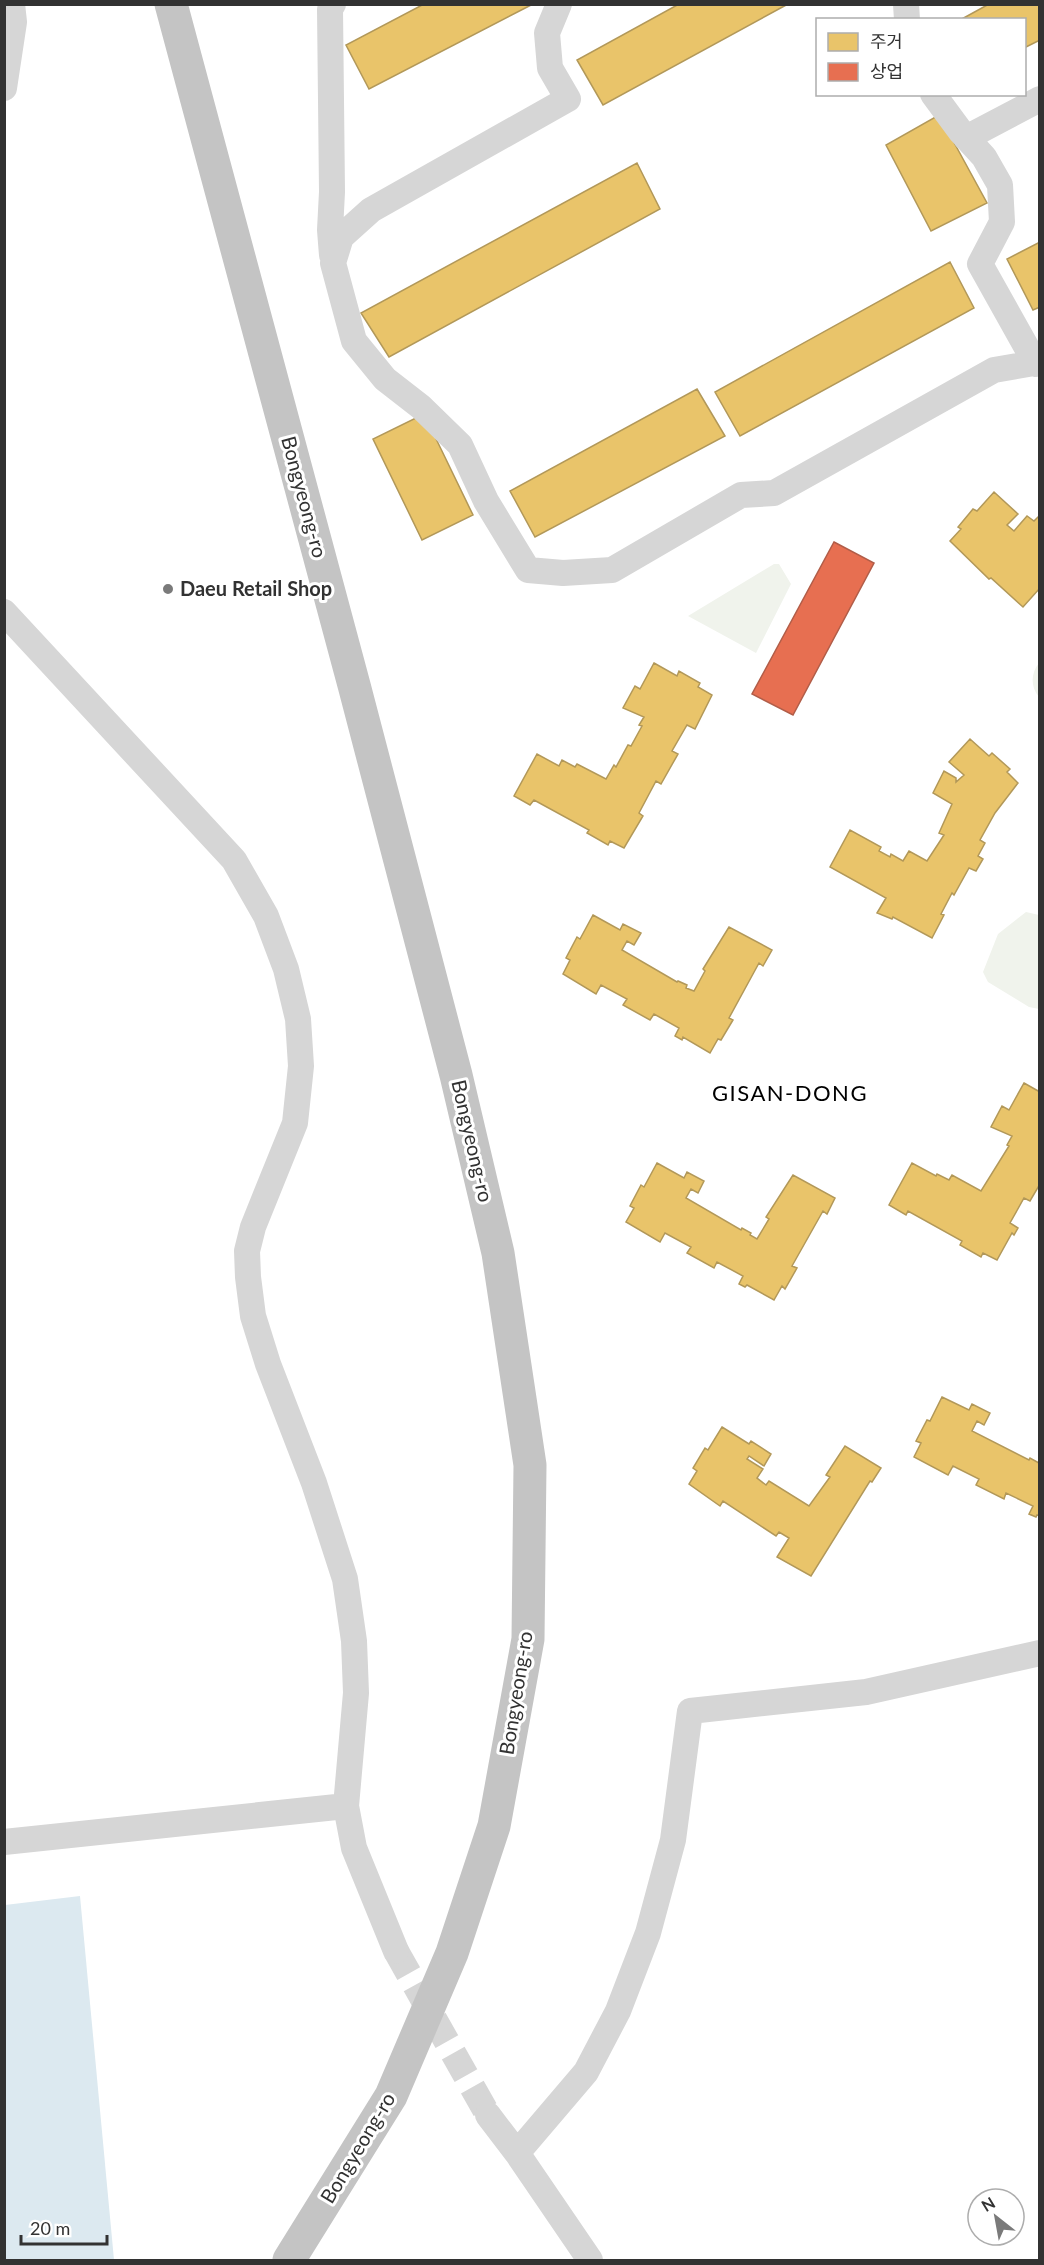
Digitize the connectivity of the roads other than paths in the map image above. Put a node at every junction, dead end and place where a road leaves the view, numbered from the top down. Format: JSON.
{"nodes":[{"id":1,"x":12,"y":4,"type":"edge"},
{"id":2,"x":333,"y":4,"type":"edge"},
{"id":3,"x":559,"y":4,"type":"edge"},
{"id":4,"x":168,"y":8,"type":"edge"},
{"id":5,"x":4,"y":88,"type":"edge"},
{"id":6,"x":934,"y":96,"type":"edge"},
{"id":7,"x":1040,"y":99,"type":"edge"},
{"id":8,"x":966,"y":138,"type":"junction"},
{"id":9,"x":333,"y":263,"type":"junction"},
{"id":10,"x":1038,"y":363,"type":"edge"},
{"id":11,"x":4,"y":612,"type":"edge"},
{"id":12,"x":1040,"y":1653,"type":"edge"},
{"id":13,"x":346,"y":1806,"type":"junction"},
{"id":14,"x":4,"y":1842,"type":"edge"},
{"id":15,"x":396,"y":1951,"type":"tunnel mouth"},
{"id":16,"x":488,"y":2115,"type":"tunnel mouth"},
{"id":17,"x":517,"y":2153,"type":"junction"},
{"id":18,"x":289,"y":2260,"type":"edge"},
{"id":19,"x":590,"y":2260,"type":"edge"}],
"edges":[{"from":1,"to":5,"type":"street"},
{"from":2,"to":9,"type":"street"},
{"from":3,"to":9,"type":"street"},
{"from":4,"to":18,"type":"highway","name":"Bongyeong-ro"},
{"from":6,"to":8,"type":"street"},
{"from":7,"to":8,"type":"street"},
{"from":8,"to":10,"type":"street"},
{"from":9,"to":10,"type":"street"},
{"from":11,"to":13,"type":"street"},
{"from":12,"to":17,"type":"street"},
{"from":13,"to":14,"type":"street"},
{"from":13,"to":15,"type":"street"},
{"from":16,"to":17,"type":"street"},
{"from":17,"to":19,"type":"street"}]}
